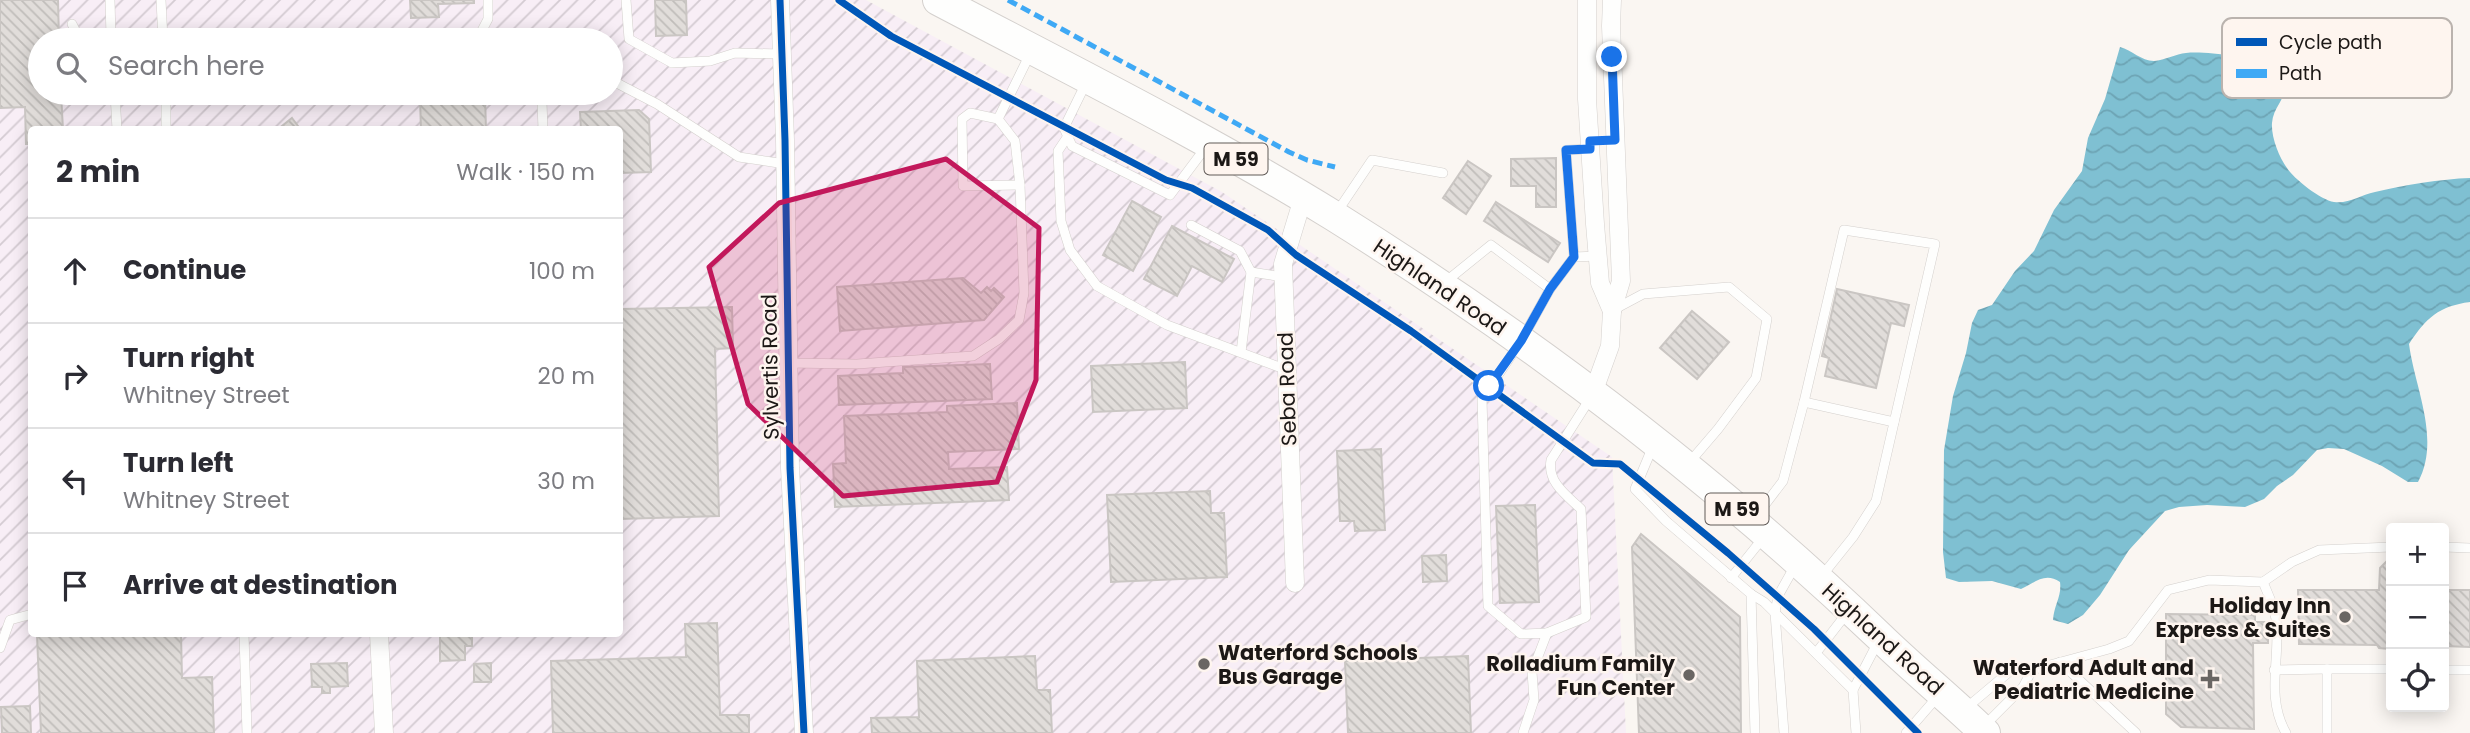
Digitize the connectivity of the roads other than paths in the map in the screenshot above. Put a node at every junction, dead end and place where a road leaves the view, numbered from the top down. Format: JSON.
{"nodes":[{"id":1,"x":110,"y":0,"type":"edge"},
{"id":2,"x":161,"y":0,"type":"edge"},
{"id":3,"x":488,"y":0,"type":"edge"},
{"id":4,"x":626,"y":0,"type":"edge"},
{"id":5,"x":779,"y":0,"type":"edge"},
{"id":6,"x":938,"y":0,"type":"edge"},
{"id":7,"x":1587,"y":0,"type":"edge"},
{"id":8,"x":1612,"y":0,"type":"edge"},
{"id":9,"x":72,"y":24,"type":"dead end"},
{"id":10,"x":74,"y":28,"type":"edge"},
{"id":11,"x":111,"y":28,"type":"edge"},
{"id":12,"x":162,"y":28,"type":"edge"},
{"id":13,"x":483,"y":28,"type":"edge"},
{"id":14,"x":1033,"y":50,"type":"junction"},
{"id":15,"x":781,"y":54,"type":"junction"},
{"id":16,"x":1587,"y":57,"type":"junction"},
{"id":17,"x":1612,"y":57,"type":"junction"},
{"id":18,"x":1088,"y":79,"type":"junction"},
{"id":19,"x":623,"y":86,"type":"edge"},
{"id":20,"x":116,"y":105,"type":"edge"},
{"id":21,"x":166,"y":105,"type":"edge"},
{"id":22,"x":542,"y":105,"type":"edge"},
{"id":23,"x":998,"y":119,"type":"junction"},
{"id":24,"x":117,"y":126,"type":"edge"},
{"id":25,"x":166,"y":126,"type":"edge"},
{"id":26,"x":543,"y":126,"type":"edge"},
{"id":27,"x":1068,"y":135,"type":"junction"},
{"id":28,"x":1615,"y":140,"type":"junction"},
{"id":29,"x":1208,"y":144,"type":"junction"},
{"id":30,"x":1590,"y":145,"type":"junction"},
{"id":31,"x":785,"y":164,"type":"junction"},
{"id":32,"x":1443,"y":173,"type":"dead end"},
{"id":33,"x":1020,"y":185,"type":"junction"},
{"id":34,"x":1303,"y":198,"type":"junction"},
{"id":35,"x":1334,"y":216,"type":"junction"},
{"id":36,"x":1191,"y":225,"type":"dead end"},
{"id":37,"x":1598,"y":256,"type":"junction"},
{"id":38,"x":1574,"y":257,"type":"junction"},
{"id":39,"x":1251,"y":272,"type":"junction"},
{"id":40,"x":1283,"y":277,"type":"junction"},
{"id":41,"x":1440,"y":286,"type":"junction"},
{"id":42,"x":1550,"y":289,"type":"junction"},
{"id":43,"x":1612,"y":311,"type":"junction"},
{"id":44,"x":1521,"y":341,"type":"junction"},
{"id":45,"x":1241,"y":352,"type":"junction"},
{"id":46,"x":787,"y":363,"type":"junction"},
{"id":47,"x":1287,"y":370,"type":"junction"},
{"id":48,"x":1593,"y":393,"type":"junction"},
{"id":49,"x":1804,"y":402,"type":"junction"},
{"id":50,"x":1894,"y":422,"type":"junction"},
{"id":51,"x":1654,"y":441,"type":"junction"},
{"id":52,"x":1685,"y":467,"type":"junction"},
{"id":53,"x":1759,"y":529,"type":"junction"},
{"id":54,"x":2386,"y":547,"type":"edge"},
{"id":55,"x":2449,"y":547,"type":"edge"},
{"id":56,"x":2470,"y":548,"type":"edge"},
{"id":57,"x":1807,"y":571,"type":"junction"},
{"id":58,"x":1731,"y":578,"type":"junction"},
{"id":59,"x":2263,"y":582,"type":"junction"},
{"id":60,"x":1295,"y":583,"type":"dead end"},
{"id":61,"x":1751,"y":594,"type":"junction"},
{"id":62,"x":1850,"y":610,"type":"junction"},
{"id":63,"x":1775,"y":613,"type":"junction"},
{"id":64,"x":28,"y":615,"type":"edge"},
{"id":65,"x":1547,"y":633,"type":"junction"},
{"id":66,"x":244,"y":637,"type":"edge"},
{"id":67,"x":379,"y":637,"type":"edge"},
{"id":68,"x":1880,"y":638,"type":"junction"},
{"id":69,"x":0,"y":648,"type":"edge"},
{"id":70,"x":1816,"y":653,"type":"junction"},
{"id":71,"x":2060,"y":662,"type":"junction"},
{"id":72,"x":2327,"y":669,"type":"junction"},
{"id":73,"x":2386,"y":669,"type":"edge"},
{"id":74,"x":2032,"y":670,"type":"junction"},
{"id":75,"x":2274,"y":670,"type":"junction"},
{"id":76,"x":2449,"y":670,"type":"edge"},
{"id":77,"x":2470,"y":670,"type":"edge"},
{"id":78,"x":1853,"y":690,"type":"junction"},
{"id":79,"x":1968,"y":716,"type":"edge"},
{"id":80,"x":247,"y":733,"type":"edge"},
{"id":81,"x":384,"y":733,"type":"edge"},
{"id":82,"x":804,"y":733,"type":"edge"},
{"id":83,"x":1522,"y":733,"type":"edge"},
{"id":84,"x":1755,"y":733,"type":"edge"},
{"id":85,"x":1784,"y":733,"type":"edge"},
{"id":86,"x":1856,"y":733,"type":"edge"},
{"id":87,"x":1906,"y":733,"type":"edge"},
{"id":88,"x":2136,"y":733,"type":"edge"},
{"id":89,"x":2286,"y":733,"type":"edge"},
{"id":90,"x":2328,"y":733,"type":"edge"}],
"edges":[{"from":1,"to":11,"type":"lane"},
{"from":2,"to":12,"type":"lane"},
{"from":3,"to":13,"type":"lane"},
{"from":4,"to":15,"type":"lane"},
{"from":5,"to":15,"type":"street","name":"Sylvertis Road"},
{"from":6,"to":14,"type":"highway","name":"Highland Road","number":"M 59"},
{"from":7,"to":16,"type":"street"},
{"from":8,"to":17,"type":"street"},
{"from":9,"to":10,"type":"lane"},
{"from":14,"to":18,"type":"highway","name":"Highland Road","number":"M 59"},
{"from":14,"to":23,"type":"lane"},
{"from":15,"to":31,"type":"street","name":"Sylvertis Road"},
{"from":16,"to":17,"type":"street"},
{"from":16,"to":30,"type":"street"},
{"from":17,"to":28,"type":"street"},
{"from":18,"to":27,"type":"lane"},
{"from":18,"to":29,"type":"highway","name":"Highland Road","number":"M 59"},
{"from":19,"to":31,"type":"lane"},
{"from":20,"to":24,"type":"lane"},
{"from":21,"to":25,"type":"lane"},
{"from":22,"to":26,"type":"lane"},
{"from":23,"to":33,"type":"lane"},
{"from":23,"to":33,"type":"lane"},
{"from":27,"to":29,"type":"lane"},
{"from":27,"to":45,"type":"lane"},
{"from":28,"to":30,"type":"street"},
{"from":28,"to":43,"type":"street"},
{"from":29,"to":34,"type":"highway","name":"Highland Road","number":"M 59"},
{"from":30,"to":37,"type":"street"},
{"from":30,"to":38,"type":"lane"},
{"from":31,"to":46,"type":"street","name":"Sylvertis Road"},
{"from":32,"to":35,"type":"lane"},
{"from":33,"to":46,"type":"lane"},
{"from":34,"to":35,"type":"highway","name":"Highland Road","number":"M 59"},
{"from":34,"to":40,"type":"street","name":"Seba Road"},
{"from":35,"to":41,"type":"highway","name":"Highland Road","number":"M 59"},
{"from":36,"to":39,"type":"lane"},
{"from":37,"to":38,"type":"lane"},
{"from":37,"to":43,"type":"street"},
{"from":38,"to":42,"type":"lane"},
{"from":39,"to":40,"type":"lane"},
{"from":39,"to":45,"type":"lane"},
{"from":40,"to":47,"type":"street","name":"Seba Road"},
{"from":41,"to":42,"type":"lane"},
{"from":41,"to":44,"type":"highway","name":"Highland Road","number":"M 59"},
{"from":42,"to":44,"type":"lane"},
{"from":43,"to":48,"type":"street"},
{"from":43,"to":52,"type":"lane"},
{"from":44,"to":48,"type":"highway","name":"Highland Road","number":"M 59"},
{"from":44,"to":65,"type":"lane"},
{"from":45,"to":47,"type":"lane"},
{"from":46,"to":82,"type":"street","name":"Sylvertis Road"},
{"from":47,"to":60,"type":"street","name":"Seba Road"},
{"from":48,"to":51,"type":"highway","name":"Highland Road","number":"M 59"},
{"from":48,"to":65,"type":"lane"},
{"from":49,"to":50,"type":"lane"},
{"from":49,"to":50,"type":"lane"},
{"from":49,"to":53,"type":"lane"},
{"from":50,"to":57,"type":"lane"},
{"from":51,"to":52,"type":"highway","name":"Highland Road","number":"M 59"},
{"from":51,"to":58,"type":"lane"},
{"from":52,"to":53,"type":"highway","name":"Highland Road","number":"M 59"},
{"from":53,"to":57,"type":"highway","name":"Highland Road","number":"M 59"},
{"from":53,"to":58,"type":"lane"},
{"from":54,"to":59,"type":"lane"},
{"from":55,"to":56,"type":"lane"},
{"from":57,"to":62,"type":"highway","name":"Highland Road","number":"M 59"},
{"from":57,"to":63,"type":"lane"},
{"from":58,"to":61,"type":"lane"},
{"from":59,"to":71,"type":"lane"},
{"from":59,"to":75,"type":"lane"},
{"from":61,"to":63,"type":"lane"},
{"from":61,"to":84,"type":"lane"},
{"from":62,"to":68,"type":"highway","name":"Highland Road","number":"M 59"},
{"from":62,"to":70,"type":"lane"},
{"from":63,"to":70,"type":"lane"},
{"from":63,"to":85,"type":"lane"},
{"from":64,"to":69,"type":"lane"},
{"from":65,"to":83,"type":"lane"},
{"from":66,"to":80,"type":"lane"},
{"from":67,"to":81,"type":"street"},
{"from":68,"to":78,"type":"lane"},
{"from":68,"to":79,"type":"highway","name":"Highland Road","number":"M 59"},
{"from":70,"to":78,"type":"lane"},
{"from":71,"to":74,"type":"lane"},
{"from":71,"to":88,"type":"lane"},
{"from":72,"to":73,"type":"lane"},
{"from":72,"to":75,"type":"lane"},
{"from":72,"to":90,"type":"lane"},
{"from":74,"to":79,"type":"lane"},
{"from":74,"to":79,"type":"lane"},
{"from":75,"to":89,"type":"lane"},
{"from":76,"to":77,"type":"lane"},
{"from":78,"to":86,"type":"lane"},
{"from":79,"to":87,"type":"lane"}]}
